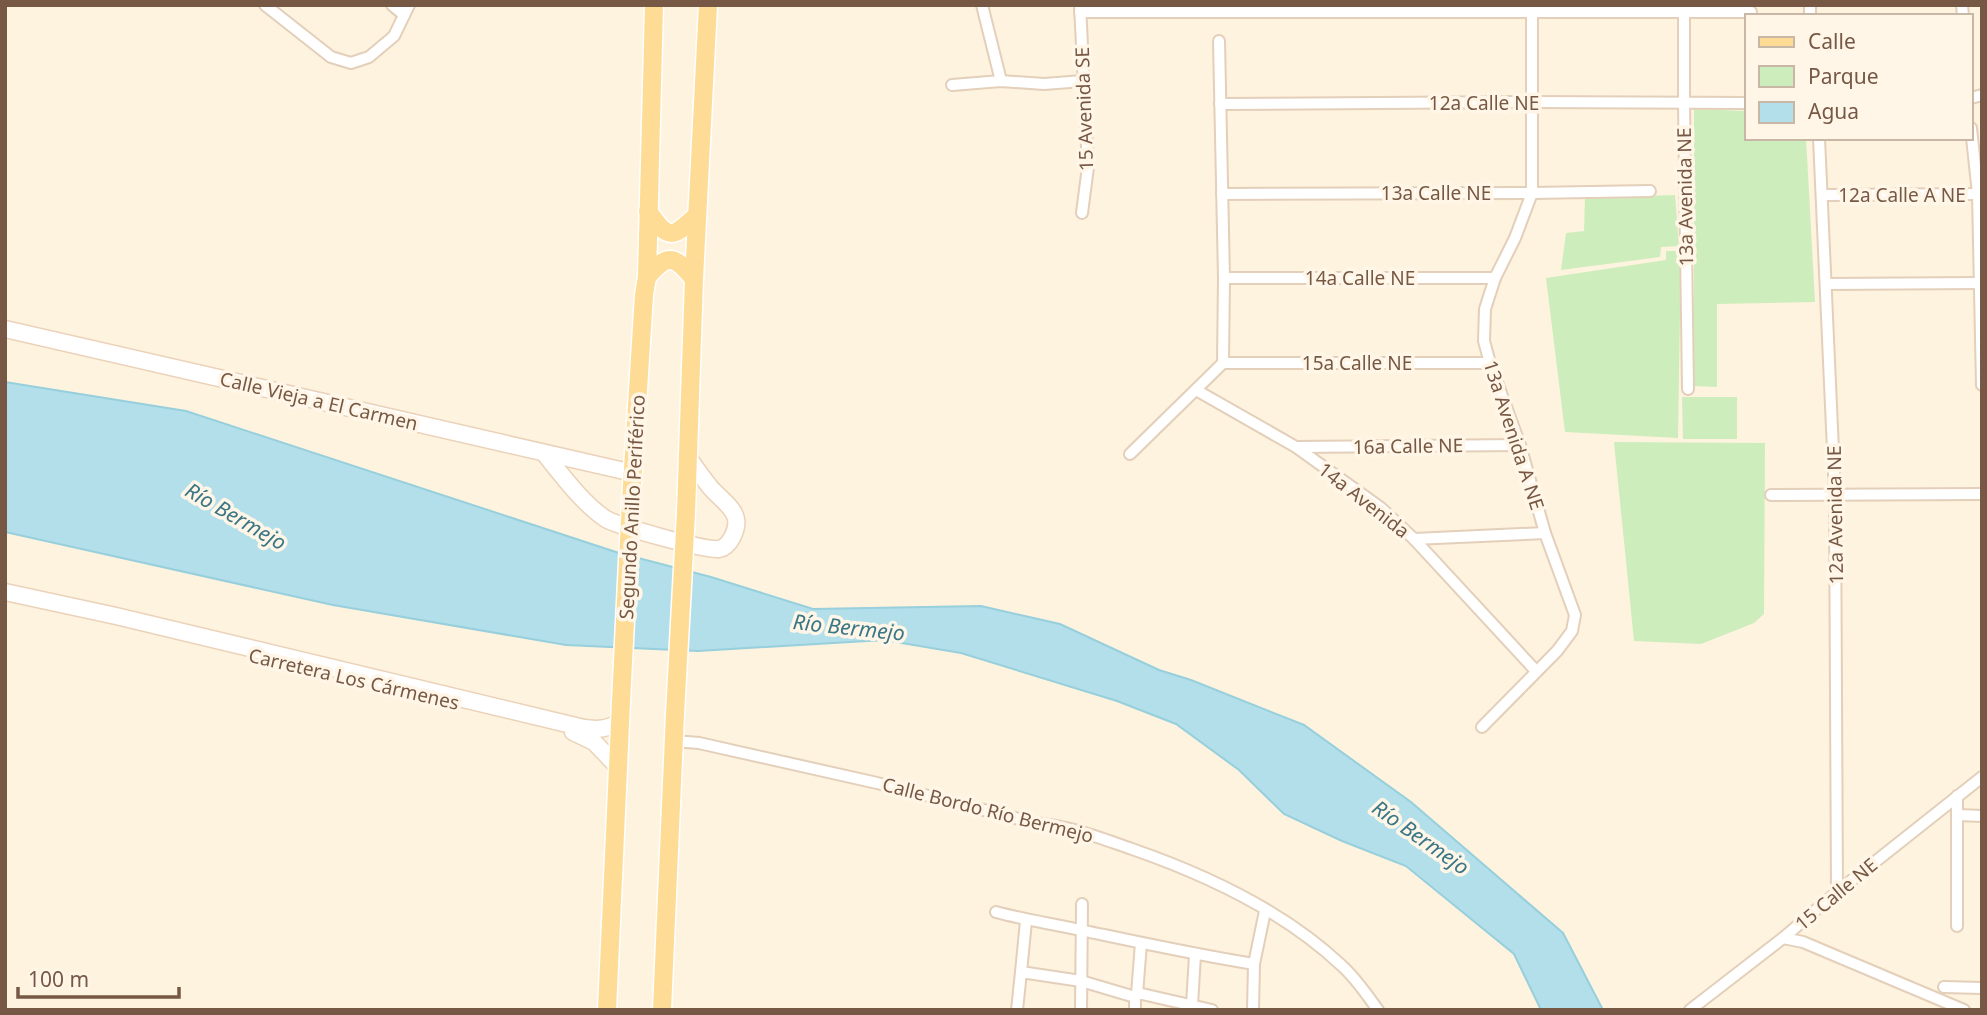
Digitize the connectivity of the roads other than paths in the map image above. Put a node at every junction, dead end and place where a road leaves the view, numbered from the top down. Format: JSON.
{"nodes":[{"id":1,"x":265,"y":5,"type":"edge"},
{"id":2,"x":392,"y":5,"type":"edge"},
{"id":3,"x":654,"y":5,"type":"edge"},
{"id":4,"x":708,"y":5,"type":"edge"},
{"id":5,"x":982,"y":5,"type":"edge"},
{"id":6,"x":1382,"y":8,"type":"edge"},
{"id":7,"x":1532,"y":8,"type":"edge"},
{"id":8,"x":1684,"y":8,"type":"edge"},
{"id":9,"x":1080,"y":9,"type":"edge"},
{"id":10,"x":406,"y":10,"type":"edge"},
{"id":11,"x":1751,"y":12,"type":"dead end"},
{"id":12,"x":1220,"y":41,"type":"dead end"},
{"id":13,"x":1001,"y":81,"type":"junction"},
{"id":14,"x":1083,"y":81,"type":"junction"},
{"id":15,"x":952,"y":85,"type":"dead end"},
{"id":16,"x":1531,"y":102,"type":"junction"},
{"id":17,"x":1684,"y":103,"type":"junction"},
{"id":18,"x":1745,"y":103,"type":"edge"},
{"id":19,"x":1220,"y":104,"type":"junction"},
{"id":20,"x":1819,"y":140,"type":"edge"},
{"id":21,"x":1973,"y":140,"type":"edge"},
{"id":22,"x":1650,"y":191,"type":"dead end"},
{"id":23,"x":1532,"y":193,"type":"junction"},
{"id":24,"x":1222,"y":194,"type":"junction"},
{"id":25,"x":1980,"y":194,"type":"edge"},
{"id":26,"x":1822,"y":195,"type":"junction"},
{"id":27,"x":648,"y":211,"type":"junction"},
{"id":28,"x":1082,"y":213,"type":"dead end"},
{"id":29,"x":697,"y":215,"type":"junction"},
{"id":30,"x":646,"y":277,"type":"junction"},
{"id":31,"x":1224,"y":278,"type":"junction"},
{"id":32,"x":1495,"y":278,"type":"junction"},
{"id":33,"x":694,"y":279,"type":"junction"},
{"id":34,"x":1826,"y":284,"type":"junction"},
{"id":35,"x":1981,"y":284,"type":"edge"},
{"id":36,"x":5,"y":329,"type":"edge"},
{"id":37,"x":1223,"y":363,"type":"junction"},
{"id":38,"x":1490,"y":363,"type":"junction"},
{"id":39,"x":1982,"y":385,"type":"edge"},
{"id":40,"x":1688,"y":389,"type":"dead end"},
{"id":41,"x":1196,"y":390,"type":"junction"},
{"id":42,"x":1520,"y":444,"type":"junction"},
{"id":43,"x":1296,"y":447,"type":"junction"},
{"id":44,"x":544,"y":453,"type":"junction"},
{"id":45,"x":1130,"y":454,"type":"dead end"},
{"id":46,"x":688,"y":457,"type":"junction"},
{"id":47,"x":633,"y":472,"type":"junction"},
{"id":48,"x":1982,"y":494,"type":"edge"},
{"id":49,"x":1772,"y":495,"type":"dead end"},
{"id":50,"x":1835,"y":495,"type":"junction"},
{"id":51,"x":1545,"y":533,"type":"junction"},
{"id":52,"x":1414,"y":539,"type":"junction"},
{"id":53,"x":5,"y":592,"type":"edge"},
{"id":54,"x":82,"y":610,"type":"junction"},
{"id":55,"x":1536,"y":671,"type":"junction"},
{"id":56,"x":620,"y":722,"type":"junction"},
{"id":57,"x":1482,"y":727,"type":"dead end"},
{"id":58,"x":674,"y":741,"type":"junction"},
{"id":59,"x":617,"y":766,"type":"junction"},
{"id":60,"x":1982,"y":777,"type":"edge"},
{"id":61,"x":1957,"y":796,"type":"junction"},
{"id":62,"x":1958,"y":816,"type":"junction"},
{"id":63,"x":1982,"y":816,"type":"edge"},
{"id":64,"x":1837,"y":892,"type":"junction"},
{"id":65,"x":1082,"y":904,"type":"dead end"},
{"id":66,"x":1265,"y":911,"type":"junction"},
{"id":67,"x":996,"y":912,"type":"dead end"},
{"id":68,"x":1026,"y":920,"type":"junction"},
{"id":69,"x":1957,"y":926,"type":"dead end"},
{"id":70,"x":1082,"y":930,"type":"junction"},
{"id":71,"x":1783,"y":938,"type":"junction"},
{"id":72,"x":1141,"y":943,"type":"junction"},
{"id":73,"x":1195,"y":955,"type":"junction"},
{"id":74,"x":1254,"y":964,"type":"junction"},
{"id":75,"x":1021,"y":972,"type":"junction"},
{"id":76,"x":1081,"y":982,"type":"junction"},
{"id":77,"x":1944,"y":988,"type":"dead end"},
{"id":78,"x":1982,"y":988,"type":"edge"},
{"id":79,"x":1136,"y":995,"type":"junction"},
{"id":80,"x":1192,"y":1005,"type":"junction"},
{"id":81,"x":607,"y":1010,"type":"edge"},
{"id":82,"x":662,"y":1010,"type":"edge"},
{"id":83,"x":1017,"y":1010,"type":"edge"},
{"id":84,"x":1081,"y":1010,"type":"edge"},
{"id":85,"x":1135,"y":1010,"type":"edge"},
{"id":86,"x":1212,"y":1010,"type":"edge"},
{"id":87,"x":1253,"y":1010,"type":"edge"},
{"id":88,"x":1378,"y":1010,"type":"edge"},
{"id":89,"x":1690,"y":1010,"type":"edge"},
{"id":90,"x":1964,"y":1010,"type":"edge"}],
"edges":[{"from":1,"to":10,"type":"street"},
{"from":2,"to":10,"type":"street"},
{"from":3,"to":27,"type":"main road","name":"Segundo Anillo Periférico"},
{"from":4,"to":29,"type":"main road"},
{"from":5,"to":13,"type":"street"},
{"from":6,"to":7,"type":"street"},
{"from":6,"to":9,"type":"street"},
{"from":7,"to":8,"type":"street"},
{"from":7,"to":16,"type":"street","name":"13a Avenida A NE"},
{"from":8,"to":11,"type":"street"},
{"from":8,"to":17,"type":"street","name":"13a Avenida NE"},
{"from":9,"to":14,"type":"street","name":"15 Avenida SE"},
{"from":12,"to":19,"type":"street"},
{"from":13,"to":14,"type":"street"},
{"from":13,"to":15,"type":"street"},
{"from":14,"to":28,"type":"street","name":"15 Avenida SE"},
{"from":16,"to":17,"type":"street","name":"12a Calle NE"},
{"from":16,"to":19,"type":"street","name":"12a Calle NE"},
{"from":16,"to":23,"type":"street","name":"13a Avenida A NE"},
{"from":17,"to":18,"type":"street","name":"12a Calle NE"},
{"from":17,"to":40,"type":"street","name":"13a Avenida NE"},
{"from":19,"to":24,"type":"street"},
{"from":20,"to":26,"type":"street","name":"12a Avenida NE"},
{"from":21,"to":25,"type":"street"},
{"from":22,"to":23,"type":"street","name":"13a Calle NE"},
{"from":23,"to":24,"type":"street","name":"13a Calle NE"},
{"from":23,"to":32,"type":"street","name":"13a Avenida A NE"},
{"from":24,"to":31,"type":"street"},
{"from":25,"to":26,"type":"street","name":"12a Calle A NE"},
{"from":25,"to":35,"type":"street"},
{"from":26,"to":34,"type":"street","name":"12a Avenida NE"},
{"from":27,"to":29,"type":"main road"},
{"from":27,"to":30,"type":"main road","name":"Segundo Anillo Periférico"},
{"from":29,"to":33,"type":"main road"},
{"from":30,"to":33,"type":"main road"},
{"from":30,"to":47,"type":"main road","name":"Segundo Anillo Periférico"},
{"from":31,"to":32,"type":"street","name":"14a Calle NE"},
{"from":31,"to":37,"type":"street"},
{"from":32,"to":38,"type":"street","name":"13a Avenida A NE"},
{"from":33,"to":46,"type":"main road"},
{"from":34,"to":35,"type":"street"},
{"from":34,"to":50,"type":"street","name":"12a Avenida NE"},
{"from":35,"to":39,"type":"street"},
{"from":36,"to":44,"type":"main road","name":"Calle Vieja a El Carmen"},
{"from":37,"to":38,"type":"street","name":"15a Calle NE"},
{"from":37,"to":41,"type":"street"},
{"from":38,"to":42,"type":"street","name":"13a Avenida A NE"},
{"from":41,"to":43,"type":"street","name":"14a Avenida"},
{"from":41,"to":45,"type":"street"},
{"from":42,"to":43,"type":"street","name":"16a Calle NE"},
{"from":42,"to":51,"type":"street","name":"13a Avenida A NE"},
{"from":43,"to":52,"type":"street","name":"14a Avenida"},
{"from":44,"to":46,"type":"main road"},
{"from":44,"to":47,"type":"main road","name":"Calle Vieja a El Carmen"},
{"from":46,"to":58,"type":"main road","bridge":true},
{"from":47,"to":56,"type":"main road","name":"Segundo Anillo Periférico","bridge":true},
{"from":48,"to":50,"type":"street"},
{"from":49,"to":50,"type":"street"},
{"from":50,"to":64,"type":"street","name":"12a Avenida NE"},
{"from":51,"to":52,"type":"street"},
{"from":51,"to":55,"type":"street","name":"13a Avenida A NE"},
{"from":52,"to":55,"type":"street","name":"14a Avenida"},
{"from":53,"to":54,"type":"main road","name":"Carretera Los Cármenes"},
{"from":54,"to":56,"type":"main road","name":"Carretera Los Cármenes"},
{"from":54,"to":59,"type":"main road","name":"Carretera Los Cármenes"},
{"from":55,"to":57,"type":"street"},
{"from":56,"to":59,"type":"main road","name":"Segundo Anillo Periférico"},
{"from":58,"to":66,"type":"street","name":"Calle Bordo Río Bermejo"},
{"from":58,"to":82,"type":"main road"},
{"from":59,"to":81,"type":"main road","name":"Segundo Anillo Periférico"},
{"from":60,"to":61,"type":"street","name":"15 Calle NE"},
{"from":61,"to":62,"type":"street"},
{"from":61,"to":64,"type":"street","name":"15 Calle NE"},
{"from":62,"to":63,"type":"street"},
{"from":62,"to":69,"type":"street"},
{"from":64,"to":71,"type":"street","name":"15 Calle NE"},
{"from":65,"to":70,"type":"street"},
{"from":66,"to":74,"type":"street"},
{"from":66,"to":88,"type":"street","name":"Calle Bordo Río Bermejo"},
{"from":67,"to":68,"type":"street"},
{"from":68,"to":70,"type":"street"},
{"from":68,"to":75,"type":"street"},
{"from":70,"to":72,"type":"street"},
{"from":70,"to":76,"type":"street"},
{"from":71,"to":89,"type":"street","name":"15 Calle NE"},
{"from":71,"to":90,"type":"street"},
{"from":72,"to":73,"type":"street"},
{"from":72,"to":79,"type":"street"},
{"from":73,"to":74,"type":"street"},
{"from":73,"to":80,"type":"street"},
{"from":74,"to":87,"type":"street"},
{"from":75,"to":76,"type":"street"},
{"from":75,"to":83,"type":"street"},
{"from":76,"to":79,"type":"street"},
{"from":76,"to":84,"type":"street"},
{"from":77,"to":78,"type":"street"},
{"from":79,"to":80,"type":"street"},
{"from":79,"to":85,"type":"street"},
{"from":80,"to":86,"type":"street"}]}
